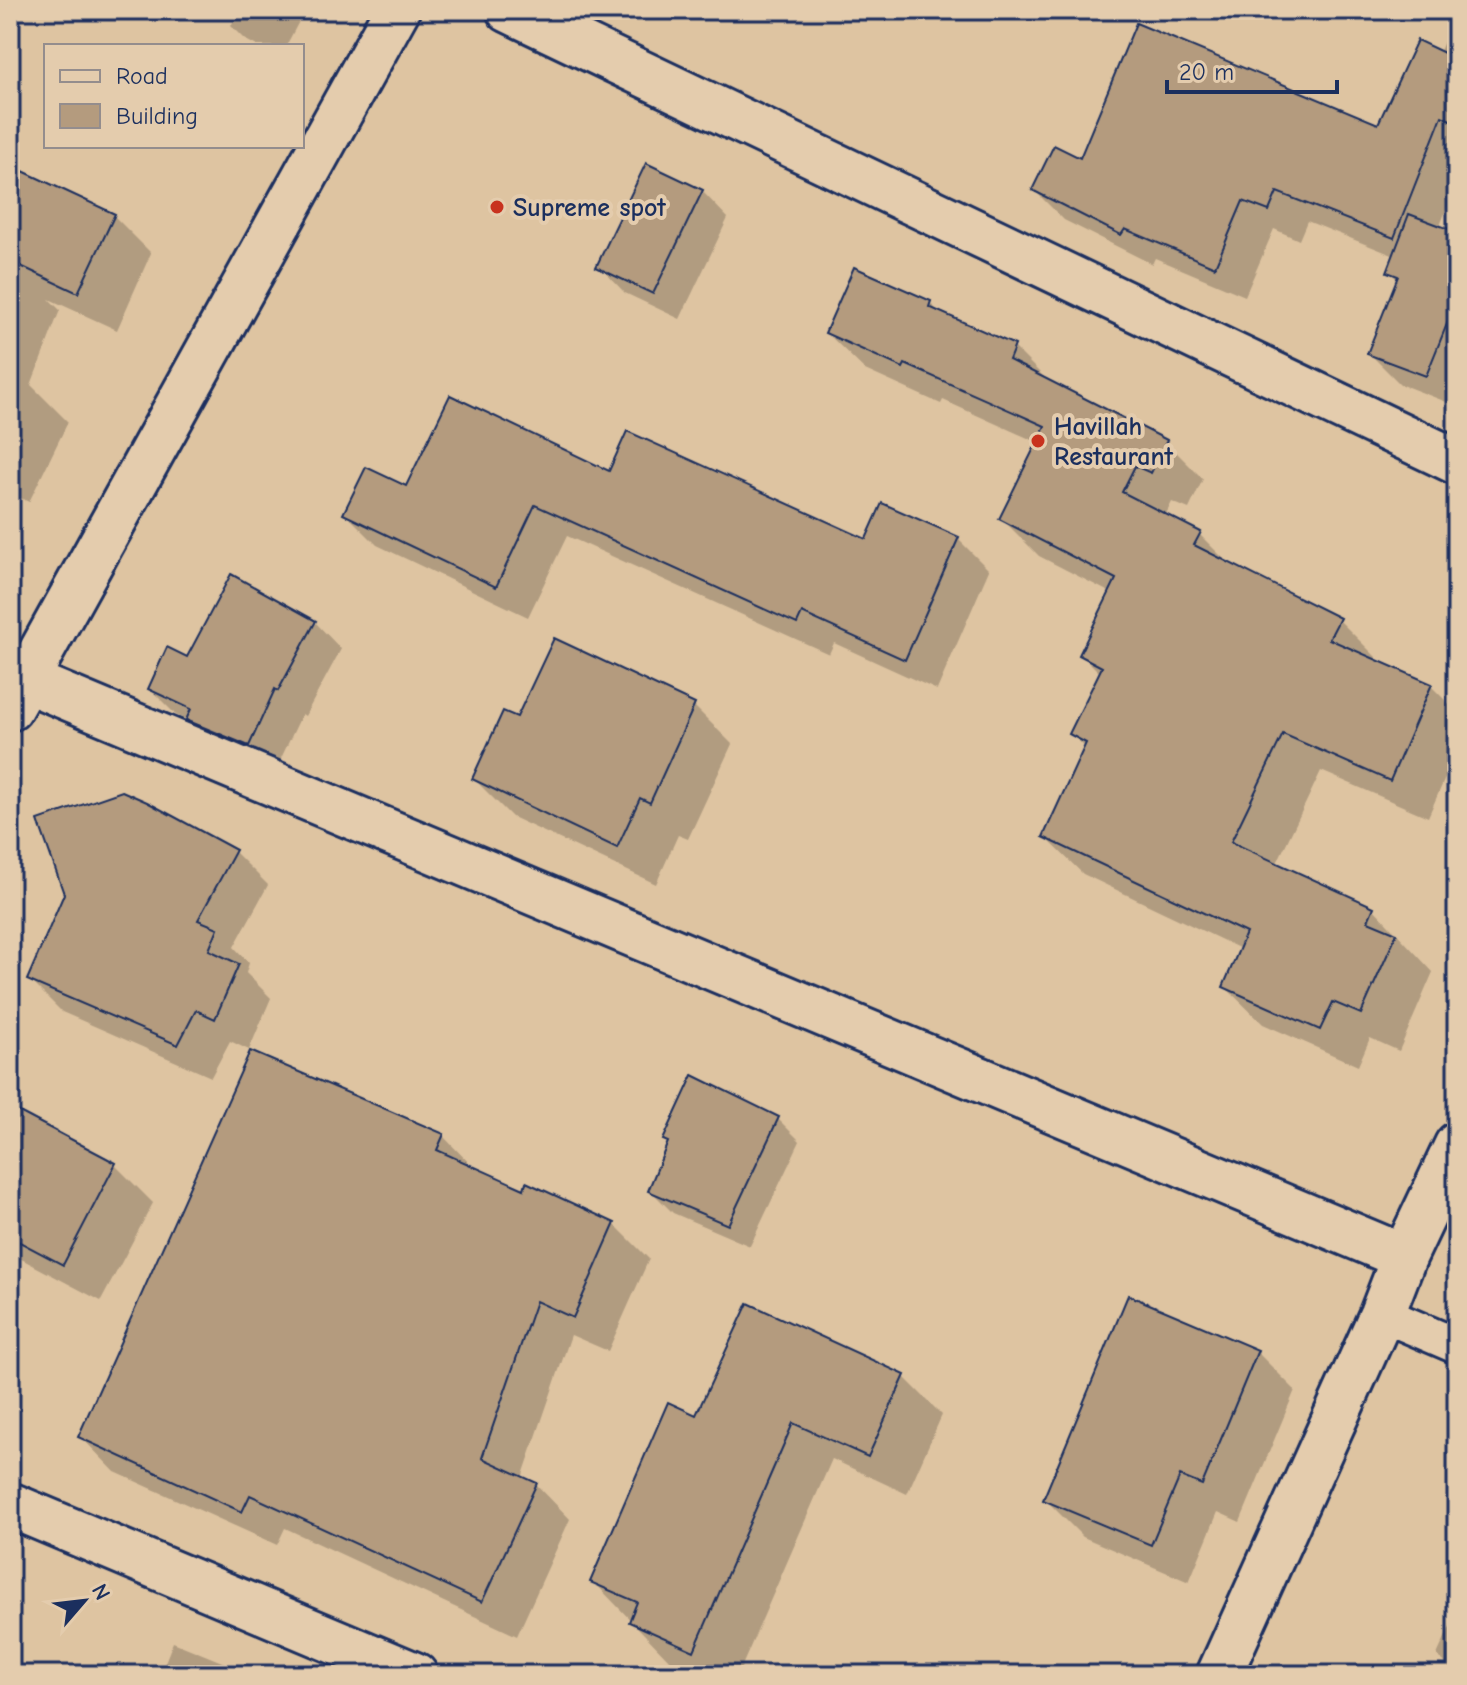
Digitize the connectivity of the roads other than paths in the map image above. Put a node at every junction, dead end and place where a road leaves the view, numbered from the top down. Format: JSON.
{"nodes":[{"id":1,"x":397,"y":10,"type":"edge"},
{"id":2,"x":509,"y":10,"type":"edge"},
{"id":3,"x":1457,"y":462,"type":"edge"},
{"id":4,"x":18,"y":694,"type":"edge"},
{"id":5,"x":1457,"y":1145,"type":"edge"},
{"id":6,"x":1404,"y":1257,"type":"junction"},
{"id":7,"x":1382,"y":1314,"type":"junction"},
{"id":8,"x":1457,"y":1346,"type":"edge"},
{"id":9,"x":10,"y":1505,"type":"edge"},
{"id":10,"x":415,"y":1675,"type":"edge"},
{"id":11,"x":1219,"y":1675,"type":"edge"}],
"edges":[{"from":1,"to":4,"type":"street"},
{"from":2,"to":3,"type":"street"},
{"from":4,"to":6,"type":"street"},
{"from":5,"to":6,"type":"street"},
{"from":6,"to":7,"type":"street"},
{"from":7,"to":8,"type":"lane"},
{"from":7,"to":11,"type":"street"},
{"from":9,"to":10,"type":"street"}]}
